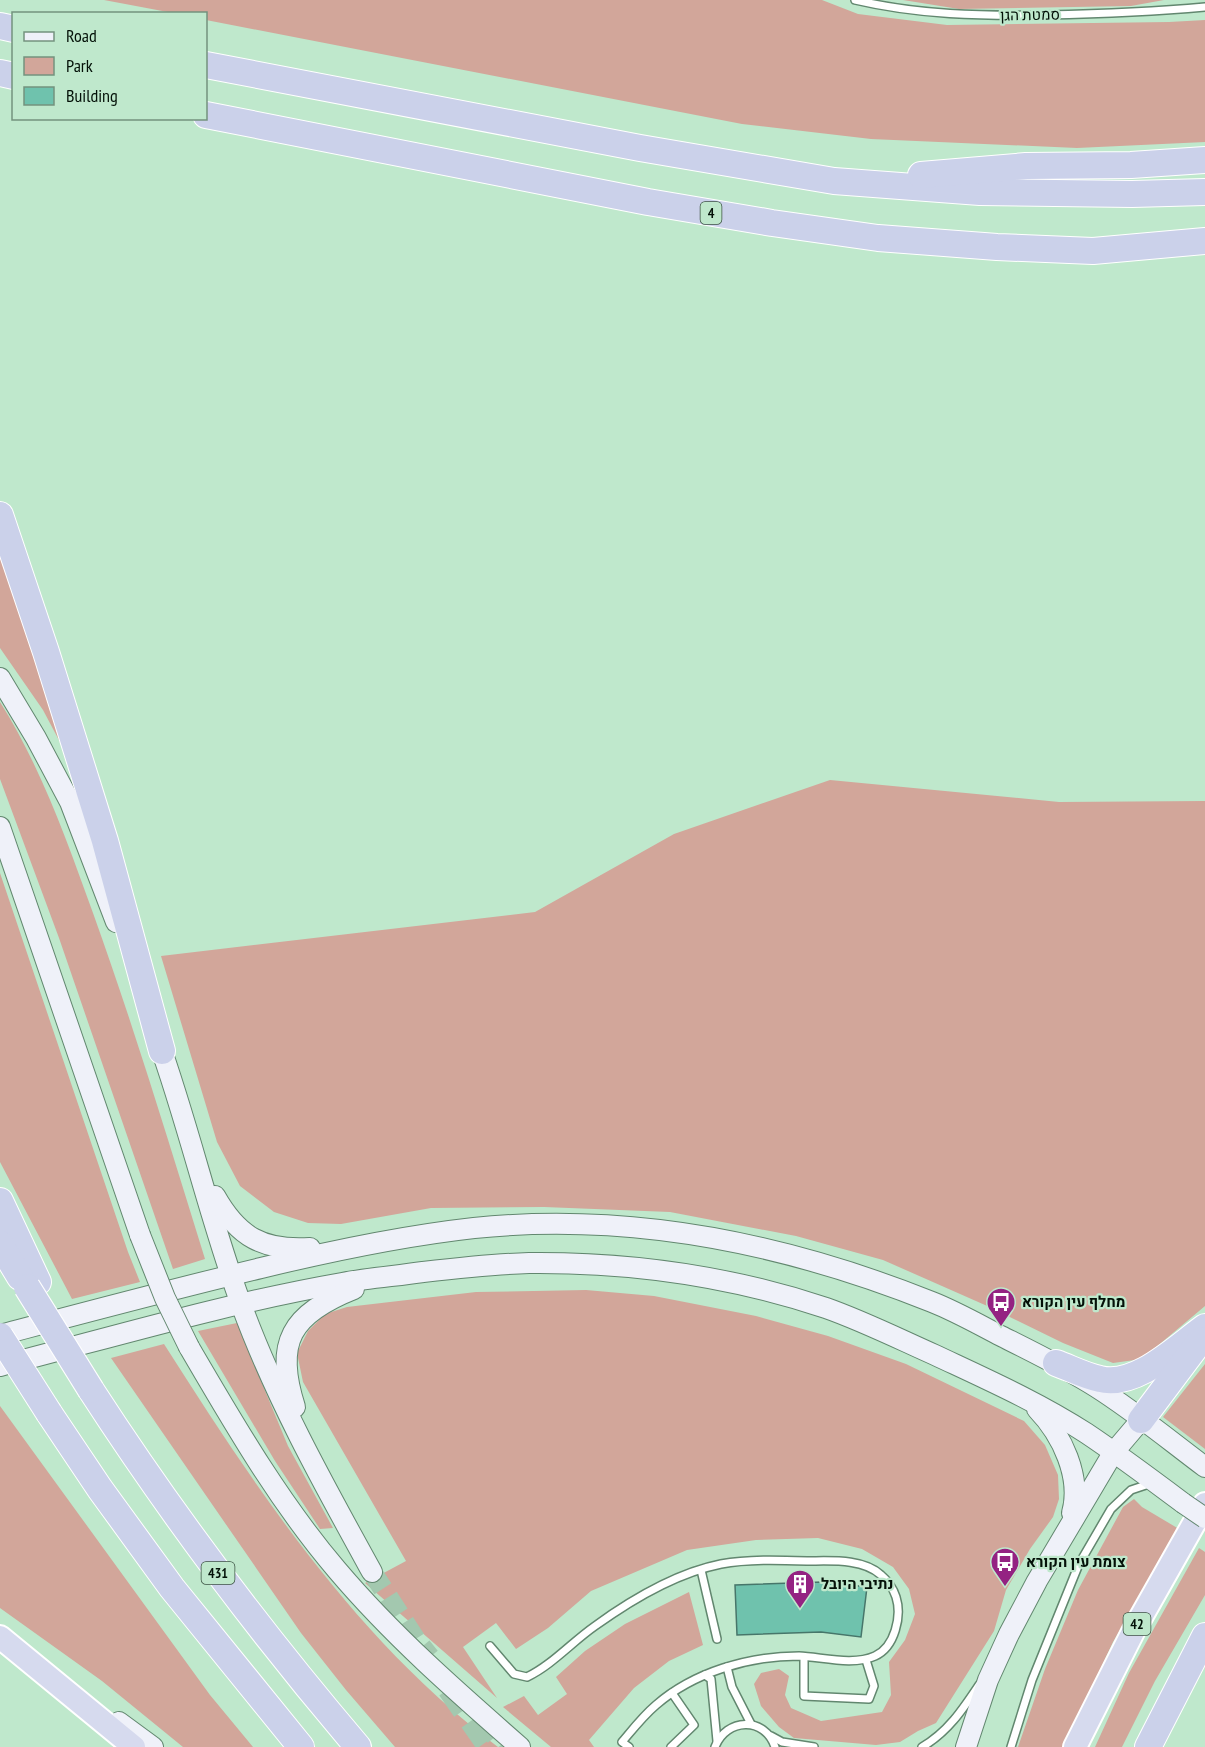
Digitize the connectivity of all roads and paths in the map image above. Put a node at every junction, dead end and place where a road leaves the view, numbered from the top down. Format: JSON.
{"nodes":[{"id":1,"x":855,"y":0,"type":"edge"},
{"id":2,"x":1205,"y":7,"type":"edge"},
{"id":3,"x":207,"y":65,"type":"edge"},
{"id":4,"x":207,"y":115,"type":"edge"},
{"id":5,"x":1205,"y":160,"type":"edge"},
{"id":6,"x":834,"y":182,"type":"junction"},
{"id":7,"x":1205,"y":192,"type":"edge"},
{"id":8,"x":1205,"y":241,"type":"edge"},
{"id":9,"x":0,"y":515,"type":"edge"},
{"id":10,"x":0,"y":678,"type":"edge"},
{"id":11,"x":0,"y":827,"type":"edge"},
{"id":12,"x":162,"y":1051,"type":"junction"},
{"id":13,"x":199,"y":1168,"type":"junction"},
{"id":14,"x":0,"y":1201,"type":"edge"},
{"id":15,"x":0,"y":1244,"type":"edge"},
{"id":16,"x":355,"y":1246,"type":"junction"},
{"id":17,"x":231,"y":1275,"type":"junction"},
{"id":18,"x":387,"y":1276,"type":"junction"},
{"id":19,"x":33,"y":1285,"type":"junction"},
{"id":20,"x":241,"y":1305,"type":"junction"},
{"id":21,"x":1205,"y":1327,"type":"edge"},
{"id":22,"x":0,"y":1335,"type":"edge"},
{"id":23,"x":1205,"y":1335,"type":"edge"},
{"id":24,"x":1056,"y":1363,"type":"junction"},
{"id":25,"x":0,"y":1366,"type":"edge"},
{"id":26,"x":1026,"y":1399,"type":"junction"},
{"id":27,"x":1141,"y":1420,"type":"junction"},
{"id":28,"x":1113,"y":1453,"type":"junction"},
{"id":29,"x":1205,"y":1467,"type":"edge"},
{"id":30,"x":315,"y":1469,"type":"junction"},
{"id":31,"x":1155,"y":1483,"type":"junction"},
{"id":32,"x":1194,"y":1503,"type":"edge"},
{"id":33,"x":119,"y":1516,"type":"junction"},
{"id":34,"x":1205,"y":1518,"type":"edge"},
{"id":35,"x":1069,"y":1525,"type":"junction"},
{"id":36,"x":701,"y":1570,"type":"junction"},
{"id":37,"x":372,"y":1572,"type":"tunnel mouth"},
{"id":38,"x":0,"y":1636,"type":"edge"},
{"id":39,"x":1205,"y":1636,"type":"edge"},
{"id":40,"x":717,"y":1639,"type":"dead end"},
{"id":41,"x":490,"y":1646,"type":"dead end"},
{"id":42,"x":1001,"y":1650,"type":"junction"},
{"id":43,"x":804,"y":1657,"type":"junction"},
{"id":44,"x":866,"y":1660,"type":"junction"},
{"id":45,"x":727,"y":1667,"type":"junction"},
{"id":46,"x":705,"y":1675,"type":"junction"},
{"id":47,"x":672,"y":1693,"type":"junction"},
{"id":48,"x":752,"y":1724,"type":"junction"},
{"id":49,"x":770,"y":1735,"type":"junction"},
{"id":50,"x":716,"y":1744,"type":"edge"},
{"id":51,"x":134,"y":1747,"type":"edge"},
{"id":52,"x":153,"y":1747,"type":"edge"},
{"id":53,"x":285,"y":1747,"type":"edge"},
{"id":54,"x":301,"y":1747,"type":"edge"},
{"id":55,"x":358,"y":1747,"type":"edge"},
{"id":56,"x":520,"y":1747,"type":"edge"},
{"id":57,"x":629,"y":1747,"type":"edge"},
{"id":58,"x":671,"y":1747,"type":"edge"},
{"id":59,"x":775,"y":1747,"type":"edge"},
{"id":60,"x":814,"y":1747,"type":"edge"},
{"id":61,"x":922,"y":1747,"type":"edge"},
{"id":62,"x":966,"y":1747,"type":"edge"},
{"id":63,"x":1011,"y":1747,"type":"edge"},
{"id":64,"x":1075,"y":1747,"type":"edge"},
{"id":65,"x":1148,"y":1747,"type":"edge"}],
"edges":[{"from":1,"to":2,"type":"lane","name":"סמטת הגן"},
{"from":3,"to":6,"type":"highway"},
{"from":4,"to":8,"type":"highway","number":"4"},
{"from":5,"to":6,"type":"highway"},
{"from":6,"to":7,"type":"highway"},
{"from":9,"to":12,"type":"highway"},
{"from":10,"to":12,"type":"main road"},
{"from":11,"to":56,"type":"main road","bridge":true},
{"from":12,"to":13,"type":"main road"},
{"from":13,"to":16,"type":"main road"},
{"from":13,"to":17,"type":"main road"},
{"from":14,"to":19,"type":"highway"},
{"from":15,"to":19,"type":"highway","number":"431"},
{"from":16,"to":17,"type":"main road"},
{"from":16,"to":24,"type":"main road"},
{"from":17,"to":20,"type":"main road"},
{"from":17,"to":22,"type":"main road"},
{"from":18,"to":20,"type":"main road"},
{"from":18,"to":26,"type":"main road"},
{"from":18,"to":30,"type":"main road"},
{"from":19,"to":55,"type":"highway","number":"431","bridge":true},
{"from":20,"to":25,"type":"main road"},
{"from":20,"to":30,"type":"main road"},
{"from":21,"to":24,"type":"highway"},
{"from":22,"to":33,"type":"highway","bridge":true},
{"from":23,"to":27,"type":"highway"},
{"from":24,"to":27,"type":"main road"},
{"from":26,"to":28,"type":"main road"},
{"from":26,"to":35,"type":"main road"},
{"from":27,"to":28,"type":"main road"},
{"from":27,"to":29,"type":"main road"},
{"from":28,"to":31,"type":"main road"},
{"from":28,"to":35,"type":"main road"},
{"from":30,"to":37,"type":"main road"},
{"from":31,"to":32,"type":"main road"},
{"from":31,"to":63,"type":"lane"},
{"from":32,"to":34,"type":"main road","bridge":true},
{"from":32,"to":64,"type":"highway","number":"42"},
{"from":33,"to":53,"type":"highway"},
{"from":33,"to":54,"type":"highway"},
{"from":35,"to":42,"type":"main road"},
{"from":36,"to":40,"type":"lane"},
{"from":36,"to":41,"type":"lane"},
{"from":36,"to":44,"type":"lane"},
{"from":38,"to":51,"type":"highway"},
{"from":38,"to":52,"type":"main road"},
{"from":39,"to":65,"type":"highway"},
{"from":42,"to":61,"type":"lane"},
{"from":42,"to":62,"type":"main road"},
{"from":43,"to":44,"type":"lane"},
{"from":43,"to":44,"type":"lane"},
{"from":43,"to":45,"type":"lane"},
{"from":45,"to":46,"type":"lane"},
{"from":45,"to":48,"type":"lane"},
{"from":46,"to":47,"type":"lane"},
{"from":46,"to":50,"type":"lane"},
{"from":47,"to":57,"type":"lane"},
{"from":47,"to":58,"type":"lane"},
{"from":48,"to":49,"type":"lane"},
{"from":48,"to":50,"type":"lane"},
{"from":49,"to":59,"type":"lane"},
{"from":49,"to":60,"type":"lane"}]}
